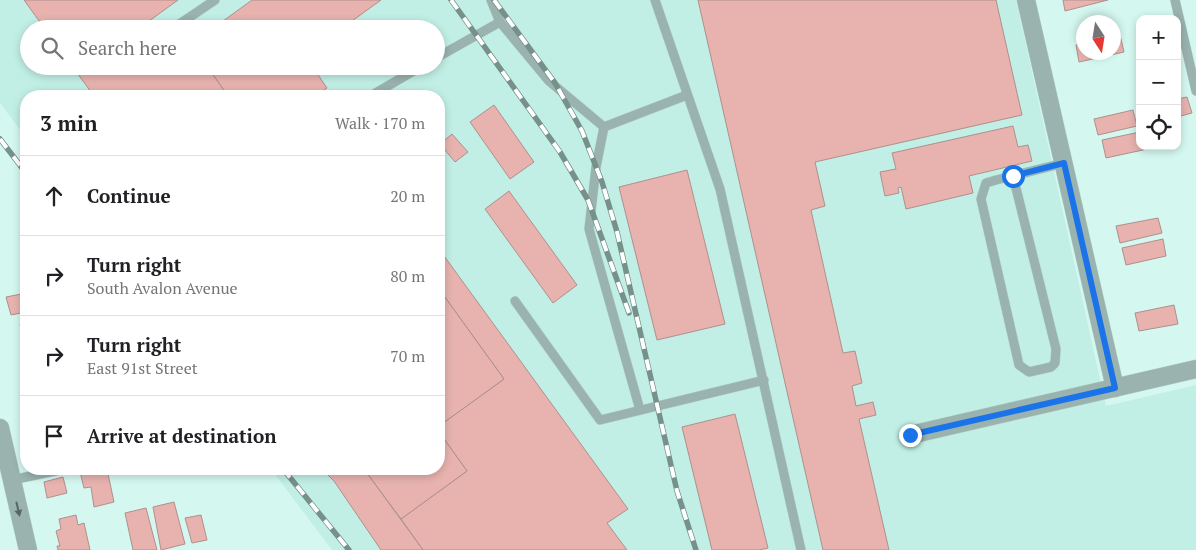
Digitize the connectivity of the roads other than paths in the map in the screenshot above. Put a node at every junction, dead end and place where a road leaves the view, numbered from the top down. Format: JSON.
{"nodes":[{"id":1,"x":214,"y":0,"type":"edge"},
{"id":2,"x":491,"y":0,"type":"edge"},
{"id":3,"x":655,"y":0,"type":"edge"},
{"id":4,"x":1026,"y":0,"type":"edge"},
{"id":5,"x":1175,"y":0,"type":"edge"},
{"id":6,"x":185,"y":20,"type":"edge"},
{"id":7,"x":500,"y":22,"type":"junction"},
{"id":8,"x":445,"y":53,"type":"edge"},
{"id":9,"x":407,"y":75,"type":"edge"},
{"id":10,"x":381,"y":90,"type":"edge"},
{"id":11,"x":1196,"y":92,"type":"edge"},
{"id":12,"x":687,"y":95,"type":"junction"},
{"id":13,"x":604,"y":126,"type":"junction"},
{"id":14,"x":1064,"y":163,"type":"junction"},
{"id":15,"x":1013,"y":176,"type":"junction"},
{"id":16,"x":515,"y":301,"type":"dead end"},
{"id":17,"x":1196,"y":369,"type":"edge"},
{"id":18,"x":764,"y":380,"type":"junction"},
{"id":19,"x":1115,"y":388,"type":"junction"},
{"id":20,"x":640,"y":410,"type":"junction"},
{"id":21,"x":0,"y":428,"type":"edge"},
{"id":22,"x":910,"y":435,"type":"dead end"},
{"id":23,"x":36,"y":475,"type":"edge"},
{"id":24,"x":12,"y":480,"type":"junction"},
{"id":25,"x":28,"y":550,"type":"edge"},
{"id":26,"x":801,"y":550,"type":"edge"}],
"edges":[{"from":1,"to":6,"type":"lane"},
{"from":2,"to":7,"type":"lane"},
{"from":3,"to":12,"type":"lane"},
{"from":4,"to":14,"type":"street"},
{"from":5,"to":11,"type":"lane"},
{"from":7,"to":8,"type":"lane"},
{"from":7,"to":13,"type":"lane"},
{"from":9,"to":10,"type":"lane"},
{"from":12,"to":13,"type":"lane"},
{"from":12,"to":18,"type":"lane"},
{"from":13,"to":20,"type":"lane"},
{"from":14,"to":15,"type":"lane"},
{"from":14,"to":19,"type":"street"},
{"from":15,"to":15,"type":"lane"},
{"from":16,"to":20,"type":"lane"},
{"from":17,"to":19,"type":"street"},
{"from":18,"to":20,"type":"lane"},
{"from":18,"to":26,"type":"lane"},
{"from":19,"to":22,"type":"street"},
{"from":21,"to":24,"type":"street"},
{"from":23,"to":24,"type":"lane"},
{"from":24,"to":25,"type":"street","one_way":true}]}
